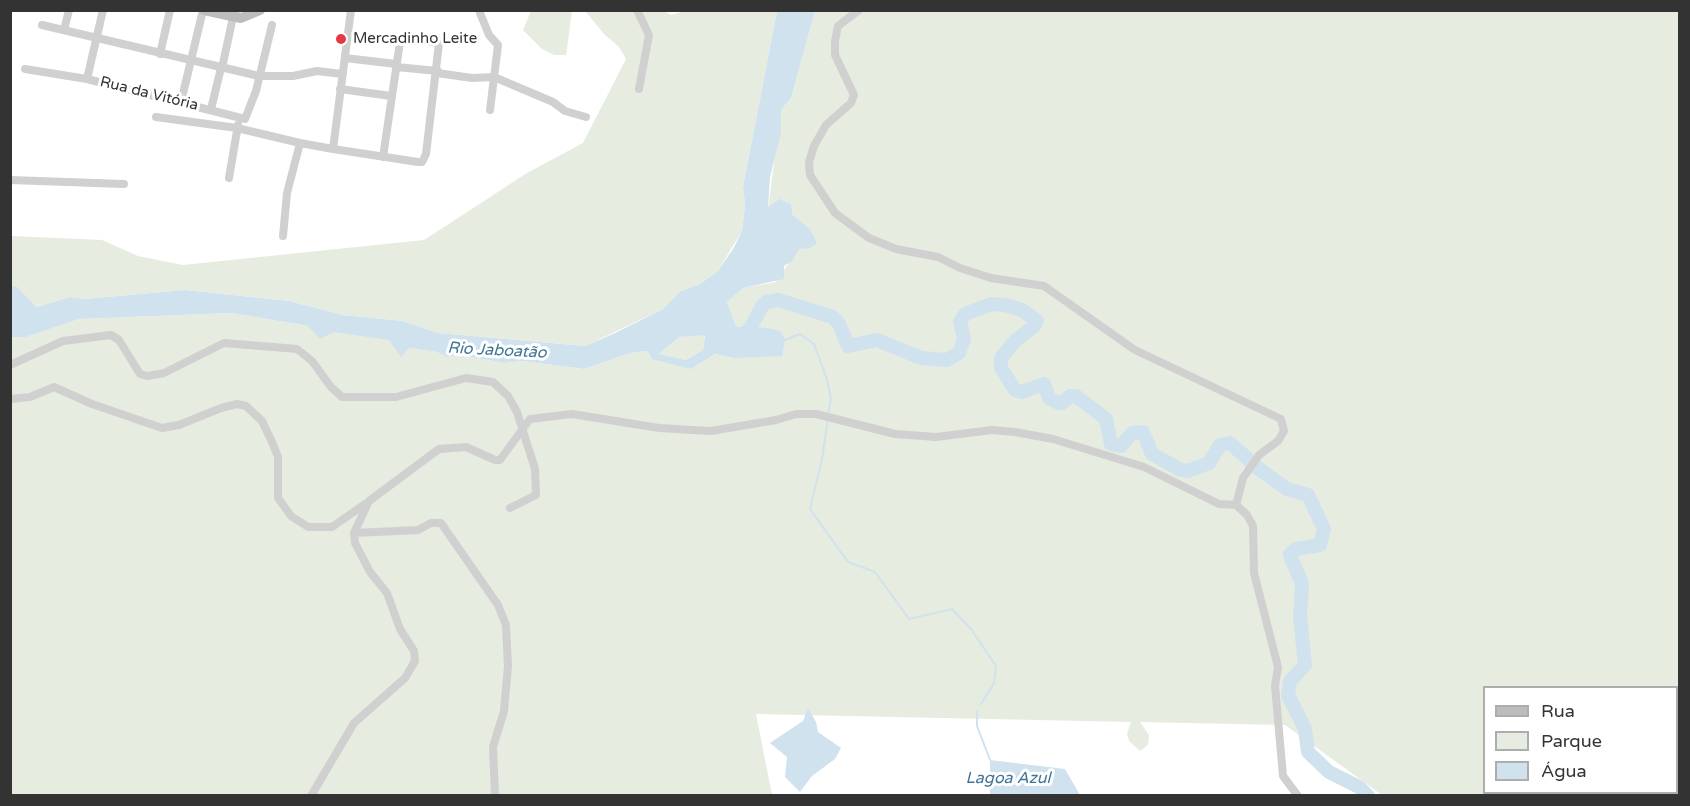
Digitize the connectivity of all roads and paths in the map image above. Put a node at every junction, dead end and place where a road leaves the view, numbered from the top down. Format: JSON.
{"nodes":[{"id":1,"x":69,"y":10,"type":"edge"},
{"id":2,"x":103,"y":10,"type":"edge"},
{"id":3,"x":170,"y":10,"type":"edge"},
{"id":4,"x":204,"y":10,"type":"edge"},
{"id":5,"x":260,"y":10,"type":"edge"},
{"id":6,"x":351,"y":10,"type":"edge"},
{"id":7,"x":637,"y":10,"type":"edge"},
{"id":8,"x":859,"y":10,"type":"edge"},
{"id":9,"x":480,"y":13,"type":"dead end"},
{"id":10,"x":233,"y":17,"type":"junction"},
{"id":11,"x":42,"y":25,"type":"dead end"},
{"id":12,"x":272,"y":25,"type":"dead end"},
{"id":13,"x":64,"y":30,"type":"junction"},
{"id":14,"x":96,"y":38,"type":"junction"},
{"id":15,"x":160,"y":54,"type":"junction"},
{"id":16,"x":345,"y":58,"type":"junction"},
{"id":17,"x":192,"y":62,"type":"junction"},
{"id":18,"x":396,"y":65,"type":"junction"},
{"id":19,"x":221,"y":68,"type":"junction"},
{"id":20,"x":25,"y":69,"type":"dead end"},
{"id":21,"x":438,"y":72,"type":"junction"},
{"id":22,"x":342,"y":74,"type":"junction"},
{"id":23,"x":259,"y":76,"type":"junction"},
{"id":24,"x":496,"y":78,"type":"junction"},
{"id":25,"x":87,"y":79,"type":"junction"},
{"id":26,"x":340,"y":89,"type":"junction"},
{"id":27,"x":639,"y":89,"type":"dead end"},
{"id":28,"x":391,"y":96,"type":"junction"},
{"id":29,"x":181,"y":102,"type":"junction"},
{"id":30,"x":211,"y":109,"type":"junction"},
{"id":31,"x":490,"y":110,"type":"dead end"},
{"id":32,"x":156,"y":117,"type":"dead end"},
{"id":33,"x":238,"y":117,"type":"junction"},
{"id":34,"x":586,"y":117,"type":"dead end"},
{"id":35,"x":237,"y":128,"type":"junction"},
{"id":36,"x":300,"y":143,"type":"junction"},
{"id":37,"x":333,"y":149,"type":"junction"},
{"id":38,"x":383,"y":157,"type":"junction"},
{"id":39,"x":229,"y":178,"type":"dead end"},
{"id":40,"x":10,"y":180,"type":"edge"},
{"id":41,"x":124,"y":184,"type":"dead end"},
{"id":42,"x":283,"y":236,"type":"dead end"},
{"id":43,"x":10,"y":365,"type":"edge"},
{"id":44,"x":10,"y":399,"type":"edge"},
{"id":45,"x":521,"y":429,"type":"junction"},
{"id":46,"x":369,"y":501,"type":"junction"},
{"id":47,"x":1236,"y":505,"type":"junction"},
{"id":48,"x":510,"y":508,"type":"dead end"},
{"id":49,"x":354,"y":533,"type":"junction"},
{"id":50,"x":311,"y":795,"type":"edge"},
{"id":51,"x":495,"y":795,"type":"edge"},
{"id":52,"x":1298,"y":795,"type":"edge"}],
"edges":[{"from":1,"to":13,"type":"street"},
{"from":2,"to":14,"type":"street"},
{"from":3,"to":15,"type":"street"},
{"from":4,"to":10,"type":"main road"},
{"from":4,"to":17,"type":"street"},
{"from":5,"to":10,"type":"main road"},
{"from":6,"to":16,"type":"street"},
{"from":7,"to":27,"type":"street"},
{"from":8,"to":47,"type":"street"},
{"from":9,"to":24,"type":"street"},
{"from":10,"to":19,"type":"street"},
{"from":11,"to":13,"type":"street"},
{"from":12,"to":23,"type":"street"},
{"from":13,"to":14,"type":"street"},
{"from":14,"to":15,"type":"street"},
{"from":14,"to":25,"type":"street"},
{"from":15,"to":17,"type":"street"},
{"from":16,"to":18,"type":"street"},
{"from":16,"to":22,"type":"street"},
{"from":17,"to":19,"type":"street"},
{"from":17,"to":29,"type":"street"},
{"from":18,"to":21,"type":"street"},
{"from":18,"to":21,"type":"street"},
{"from":18,"to":28,"type":"street"},
{"from":19,"to":23,"type":"street"},
{"from":19,"to":30,"type":"street"},
{"from":20,"to":25,"type":"street","name":"Rua da Vitória"},
{"from":21,"to":24,"type":"street"},
{"from":21,"to":38,"type":"street"},
{"from":22,"to":23,"type":"street"},
{"from":22,"to":26,"type":"street"},
{"from":23,"to":33,"type":"street"},
{"from":24,"to":31,"type":"street"},
{"from":24,"to":34,"type":"street"},
{"from":25,"to":29,"type":"street","name":"Rua da Vitória"},
{"from":26,"to":28,"type":"street"},
{"from":26,"to":37,"type":"street"},
{"from":28,"to":38,"type":"street"},
{"from":29,"to":30,"type":"street","name":"Rua da Vitória"},
{"from":30,"to":33,"type":"street","name":"Rua da Vitória"},
{"from":32,"to":35,"type":"street"},
{"from":33,"to":35,"type":"street"},
{"from":35,"to":36,"type":"street"},
{"from":35,"to":39,"type":"street"},
{"from":36,"to":37,"type":"street"},
{"from":36,"to":42,"type":"street"},
{"from":37,"to":38,"type":"street"},
{"from":40,"to":41,"type":"street"},
{"from":43,"to":45,"type":"street"},
{"from":44,"to":46,"type":"street"},
{"from":45,"to":46,"type":"street"},
{"from":45,"to":47,"type":"street"},
{"from":45,"to":48,"type":"street"},
{"from":46,"to":49,"type":"street"},
{"from":47,"to":52,"type":"street"},
{"from":49,"to":50,"type":"street"},
{"from":49,"to":51,"type":"street"}]}
